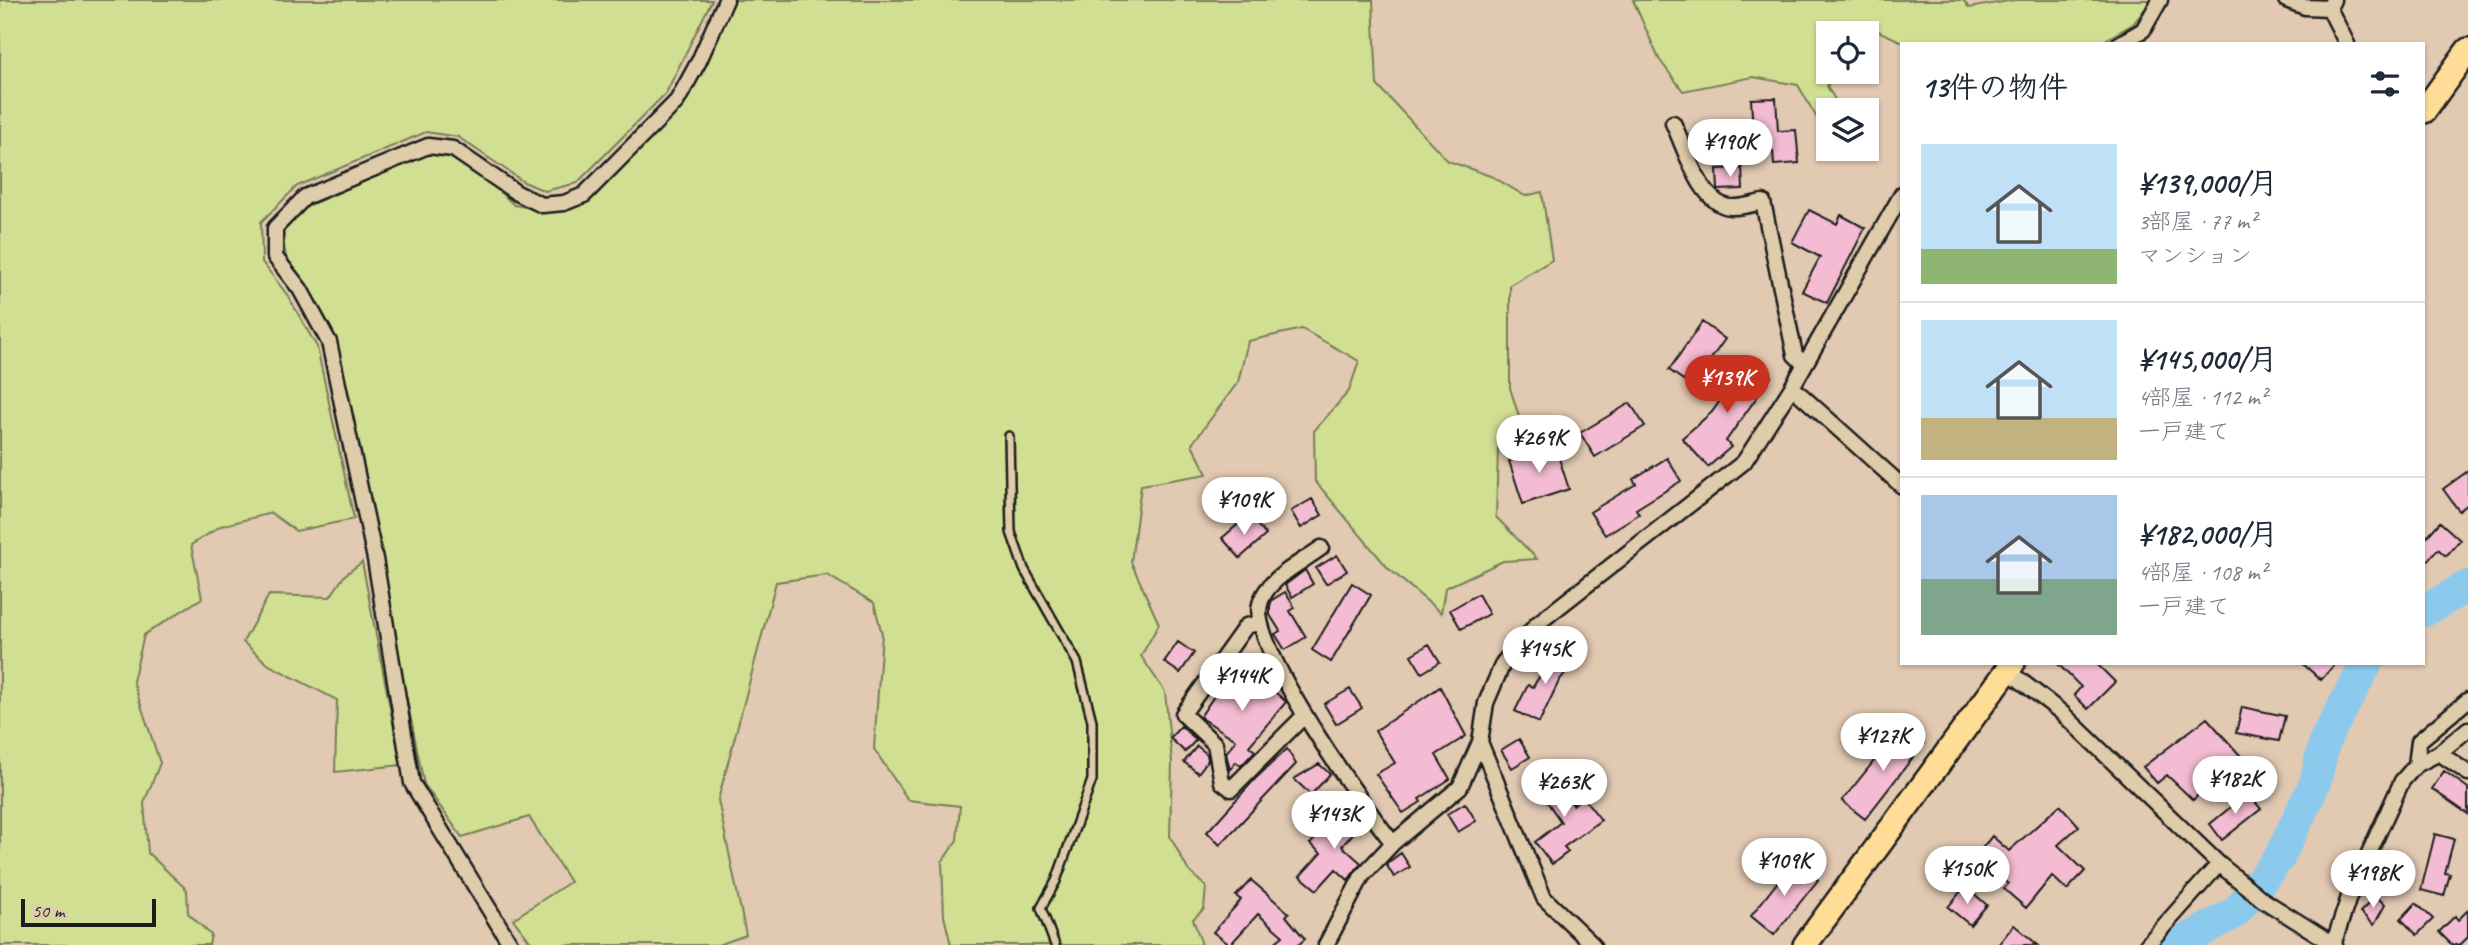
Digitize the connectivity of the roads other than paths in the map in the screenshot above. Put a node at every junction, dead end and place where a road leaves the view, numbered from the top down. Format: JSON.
{"nodes":[{"id":1,"x":726,"y":0,"type":"edge"},
{"id":2,"x":2160,"y":0,"type":"edge"},
{"id":3,"x":2286,"y":0,"type":"edge"},
{"id":4,"x":2331,"y":4,"type":"edge"},
{"id":5,"x":2122,"y":42,"type":"edge"},
{"id":6,"x":2346,"y":42,"type":"edge"},
{"id":7,"x":2468,"y":50,"type":"edge"},
{"id":8,"x":2425,"y":110,"type":"edge"},
{"id":9,"x":1673,"y":122,"type":"dead end"},
{"id":10,"x":1900,"y":197,"type":"edge"},
{"id":11,"x":1804,"y":364,"type":"junction"},
{"id":12,"x":1792,"y":387,"type":"junction"},
{"id":13,"x":1009,"y":436,"type":"dead end"},
{"id":14,"x":1900,"y":484,"type":"edge"},
{"id":15,"x":1321,"y":548,"type":"dead end"},
{"id":16,"x":1260,"y":623,"type":"junction"},
{"id":17,"x":2010,"y":667,"type":"edge"},
{"id":18,"x":2468,"y":700,"type":"edge"},
{"id":19,"x":1305,"y":715,"type":"junction"},
{"id":20,"x":2468,"y":729,"type":"edge"},
{"id":21,"x":1480,"y":742,"type":"junction"},
{"id":22,"x":2439,"y":754,"type":"junction"},
{"id":23,"x":2416,"y":765,"type":"junction"},
{"id":24,"x":2468,"y":773,"type":"edge"},
{"id":25,"x":1393,"y":843,"type":"junction"},
{"id":26,"x":2219,"y":864,"type":"junction"},
{"id":27,"x":511,"y":945,"type":"edge"},
{"id":28,"x":1055,"y":945,"type":"edge"},
{"id":29,"x":1326,"y":945,"type":"edge"},
{"id":30,"x":1593,"y":945,"type":"edge"},
{"id":31,"x":1805,"y":945,"type":"edge"},
{"id":32,"x":2147,"y":945,"type":"edge"},
{"id":33,"x":2335,"y":945,"type":"edge"}],
"edges":[{"from":1,"to":27,"type":"street"},
{"from":2,"to":5,"type":"street"},
{"from":3,"to":4,"type":"street"},
{"from":4,"to":6,"type":"street"},
{"from":7,"to":8,"type":"main road"},
{"from":9,"to":11,"type":"street"},
{"from":10,"to":11,"type":"street"},
{"from":11,"to":12,"type":"street"},
{"from":12,"to":14,"type":"street"},
{"from":12,"to":21,"type":"street"},
{"from":13,"to":28,"type":"lane"},
{"from":15,"to":16,"type":"street"},
{"from":16,"to":19,"type":"street"},
{"from":16,"to":19,"type":"street"},
{"from":17,"to":26,"type":"street"},
{"from":17,"to":31,"type":"main road"},
{"from":18,"to":23,"type":"street"},
{"from":19,"to":25,"type":"street"},
{"from":20,"to":22,"type":"street"},
{"from":21,"to":25,"type":"street"},
{"from":21,"to":30,"type":"street"},
{"from":22,"to":23,"type":"street"},
{"from":22,"to":24,"type":"street"},
{"from":23,"to":33,"type":"street"},
{"from":25,"to":29,"type":"street"},
{"from":26,"to":32,"type":"street"},
{"from":26,"to":33,"type":"street"}]}
